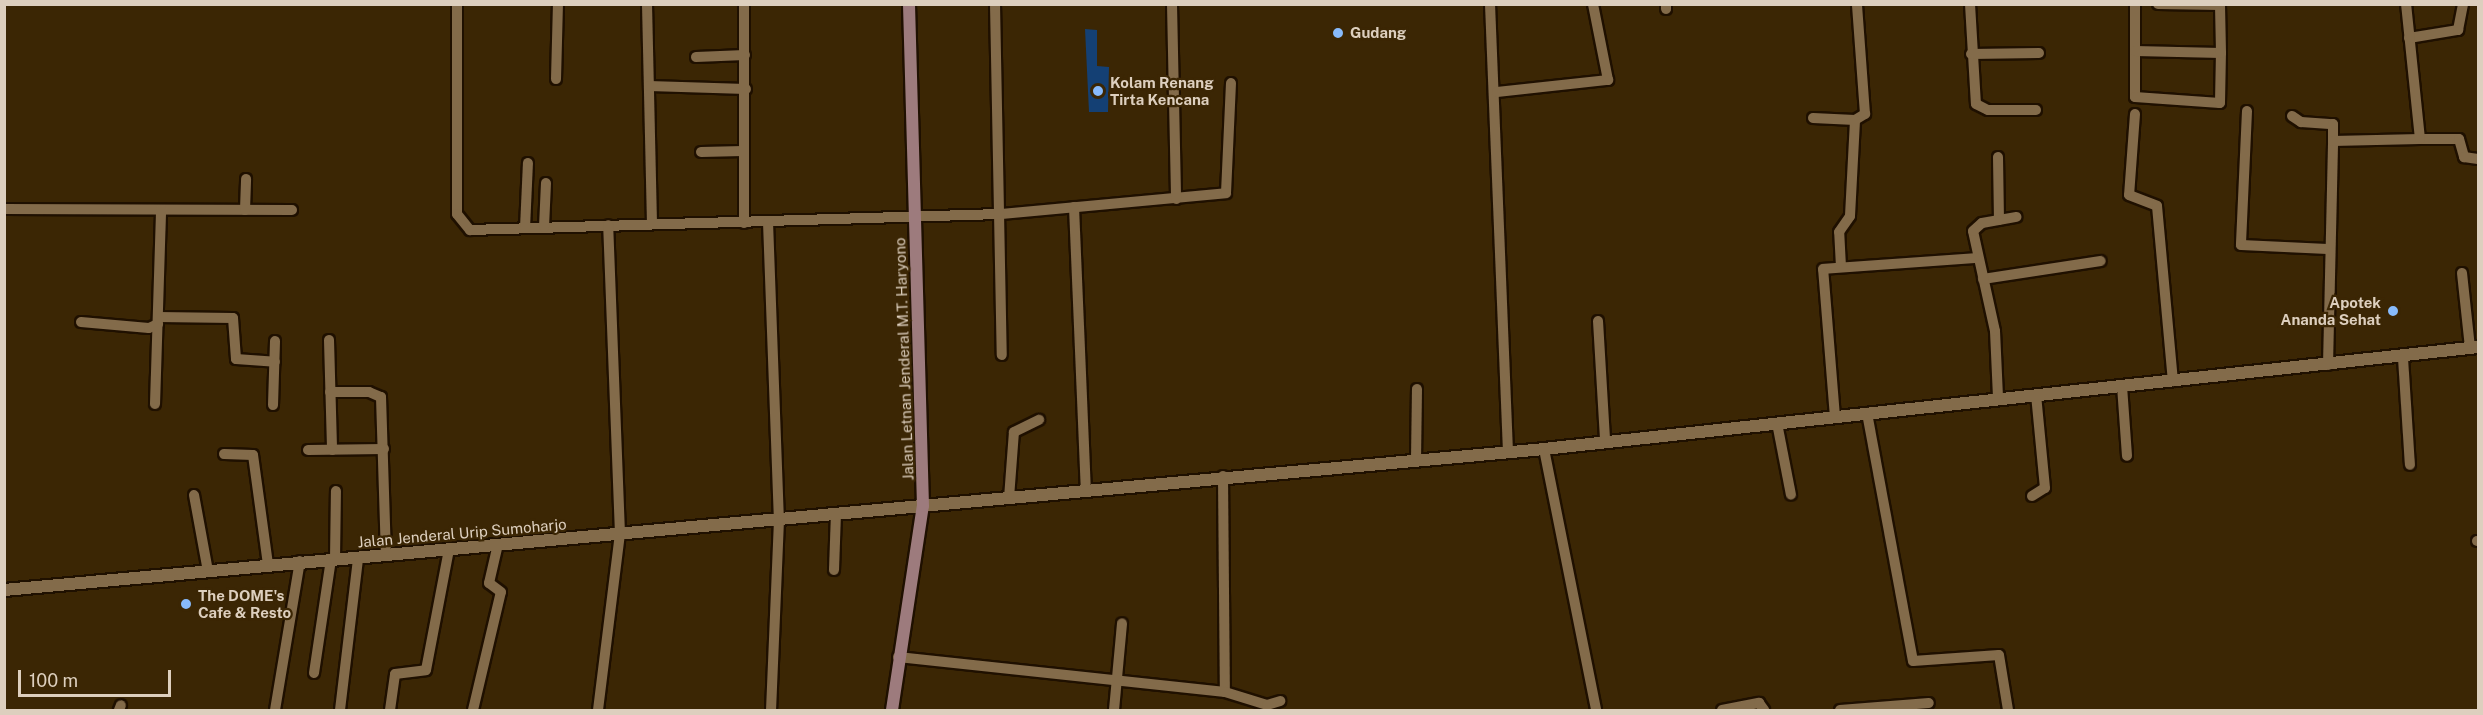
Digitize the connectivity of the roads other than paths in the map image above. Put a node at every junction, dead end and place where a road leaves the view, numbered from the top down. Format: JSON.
{"nodes":[{"id":1,"x":457,"y":4,"type":"edge"},
{"id":2,"x":558,"y":4,"type":"edge"},
{"id":3,"x":647,"y":4,"type":"edge"},
{"id":4,"x":744,"y":4,"type":"edge"},
{"id":5,"x":909,"y":4,"type":"edge"},
{"id":6,"x":995,"y":4,"type":"edge"},
{"id":7,"x":1172,"y":4,"type":"edge"},
{"id":8,"x":1490,"y":4,"type":"edge"},
{"id":9,"x":1593,"y":4,"type":"edge"},
{"id":10,"x":1857,"y":4,"type":"edge"},
{"id":11,"x":1970,"y":4,"type":"edge"},
{"id":12,"x":2135,"y":4,"type":"edge"},
{"id":13,"x":2158,"y":4,"type":"edge"},
{"id":14,"x":2406,"y":4,"type":"edge"},
{"id":15,"x":2463,"y":4,"type":"edge"},
{"id":16,"x":2409,"y":38,"type":"junction"},
{"id":17,"x":2135,"y":51,"type":"junction"},
{"id":18,"x":2039,"y":53,"type":"dead end"},
{"id":19,"x":2221,"y":53,"type":"junction"},
{"id":20,"x":1971,"y":54,"type":"junction"},
{"id":21,"x":745,"y":55,"type":"junction"},
{"id":22,"x":696,"y":57,"type":"dead end"},
{"id":23,"x":556,"y":79,"type":"dead end"},
{"id":24,"x":1231,"y":83,"type":"dead end"},
{"id":25,"x":649,"y":86,"type":"junction"},
{"id":26,"x":746,"y":89,"type":"junction"},
{"id":27,"x":1497,"y":92,"type":"junction"},
{"id":28,"x":2036,"y":110,"type":"dead end"},
{"id":29,"x":2247,"y":111,"type":"dead end"},
{"id":30,"x":2135,"y":114,"type":"dead end"},
{"id":31,"x":2292,"y":116,"type":"dead end"},
{"id":32,"x":1813,"y":118,"type":"dead end"},
{"id":33,"x":1855,"y":120,"type":"junction"},
{"id":34,"x":2420,"y":139,"type":"junction"},
{"id":35,"x":2333,"y":141,"type":"junction"},
{"id":36,"x":743,"y":151,"type":"junction"},
{"id":37,"x":701,"y":152,"type":"dead end"},
{"id":38,"x":1998,"y":157,"type":"dead end"},
{"id":39,"x":2478,"y":159,"type":"edge"},
{"id":40,"x":528,"y":163,"type":"dead end"},
{"id":41,"x":246,"y":179,"type":"dead end"},
{"id":42,"x":546,"y":183,"type":"dead end"},
{"id":43,"x":1176,"y":199,"type":"junction"},
{"id":44,"x":1074,"y":207,"type":"junction"},
{"id":45,"x":4,"y":208,"type":"edge"},
{"id":46,"x":161,"y":210,"type":"junction"},
{"id":47,"x":245,"y":210,"type":"junction"},
{"id":48,"x":292,"y":210,"type":"dead end"},
{"id":49,"x":1001,"y":214,"type":"junction"},
{"id":50,"x":914,"y":215,"type":"junction"},
{"id":51,"x":2016,"y":217,"type":"dead end"},
{"id":52,"x":1999,"y":220,"type":"junction"},
{"id":53,"x":768,"y":222,"type":"junction"},
{"id":54,"x":744,"y":223,"type":"junction"},
{"id":55,"x":652,"y":224,"type":"junction"},
{"id":56,"x":608,"y":225,"type":"junction"},
{"id":57,"x":544,"y":227,"type":"junction"},
{"id":58,"x":525,"y":228,"type":"junction"},
{"id":59,"x":2328,"y":249,"type":"junction"},
{"id":60,"x":1977,"y":258,"type":"junction"},
{"id":61,"x":2101,"y":261,"type":"dead end"},
{"id":62,"x":1841,"y":267,"type":"junction"},
{"id":63,"x":2462,"y":273,"type":"dead end"},
{"id":64,"x":1983,"y":279,"type":"junction"},
{"id":65,"x":158,"y":320,"type":"junction"},
{"id":66,"x":1598,"y":321,"type":"dead end"},
{"id":67,"x":81,"y":322,"type":"dead end"},
{"id":68,"x":329,"y":340,"type":"dead end"},
{"id":69,"x":275,"y":341,"type":"dead end"},
{"id":70,"x":2474,"y":347,"type":"edge"},
{"id":71,"x":1002,"y":356,"type":"dead end"},
{"id":72,"x":2403,"y":358,"type":"junction"},
{"id":73,"x":275,"y":362,"type":"junction"},
{"id":74,"x":2328,"y":365,"type":"junction"},
{"id":75,"x":2173,"y":381,"type":"junction"},
{"id":76,"x":2122,"y":386,"type":"junction"},
{"id":77,"x":1417,"y":389,"type":"dead end"},
{"id":78,"x":330,"y":392,"type":"junction"},
{"id":79,"x":2036,"y":393,"type":"junction"},
{"id":80,"x":1998,"y":397,"type":"junction"},
{"id":81,"x":155,"y":404,"type":"dead end"},
{"id":82,"x":273,"y":405,"type":"dead end"},
{"id":83,"x":1867,"y":413,"type":"junction"},
{"id":84,"x":1835,"y":417,"type":"junction"},
{"id":85,"x":1039,"y":420,"type":"dead end"},
{"id":86,"x":1777,"y":423,"type":"junction"},
{"id":87,"x":1605,"y":440,"type":"junction"},
{"id":88,"x":384,"y":449,"type":"junction"},
{"id":89,"x":1544,"y":449,"type":"junction"},
{"id":90,"x":308,"y":450,"type":"dead end"},
{"id":91,"x":332,"y":450,"type":"junction"},
{"id":92,"x":1508,"y":452,"type":"junction"},
{"id":93,"x":224,"y":454,"type":"dead end"},
{"id":94,"x":2127,"y":456,"type":"dead end"},
{"id":95,"x":1416,"y":460,"type":"junction"},
{"id":96,"x":2410,"y":465,"type":"dead end"},
{"id":97,"x":1222,"y":476,"type":"junction"},
{"id":98,"x":336,"y":490,"type":"dead end"},
{"id":99,"x":1086,"y":490,"type":"junction"},
{"id":100,"x":194,"y":495,"type":"dead end"},
{"id":101,"x":1791,"y":495,"type":"dead end"},
{"id":102,"x":2032,"y":496,"type":"dead end"},
{"id":103,"x":1009,"y":498,"type":"junction"},
{"id":104,"x":923,"y":506,"type":"junction"},
{"id":105,"x":836,"y":514,"type":"junction"},
{"id":106,"x":778,"y":520,"type":"junction"},
{"id":107,"x":620,"y":534,"type":"junction"},
{"id":108,"x":498,"y":544,"type":"junction"},
{"id":109,"x":449,"y":549,"type":"junction"},
{"id":110,"x":386,"y":555,"type":"junction"},
{"id":111,"x":358,"y":558,"type":"junction"},
{"id":112,"x":333,"y":559,"type":"junction"},
{"id":113,"x":300,"y":561,"type":"junction"},
{"id":114,"x":268,"y":565,"type":"junction"},
{"id":115,"x":834,"y":570,"type":"dead end"},
{"id":116,"x":208,"y":571,"type":"junction"},
{"id":117,"x":4,"y":590,"type":"edge"},
{"id":118,"x":1122,"y":623,"type":"dead end"},
{"id":119,"x":898,"y":657,"type":"junction"},
{"id":120,"x":314,"y":673,"type":"dead end"},
{"id":121,"x":1118,"y":679,"type":"junction"},
{"id":122,"x":1225,"y":692,"type":"junction"},
{"id":123,"x":1280,"y":701,"type":"dead end"},
{"id":124,"x":1929,"y":703,"type":"dead end"},
{"id":125,"x":1267,"y":708,"type":"edge"},
{"id":126,"x":1846,"y":710,"type":"edge"},
{"id":127,"x":275,"y":711,"type":"edge"},
{"id":128,"x":340,"y":711,"type":"edge"},
{"id":129,"x":390,"y":711,"type":"edge"},
{"id":130,"x":473,"y":711,"type":"edge"},
{"id":131,"x":598,"y":711,"type":"edge"},
{"id":132,"x":771,"y":711,"type":"edge"},
{"id":133,"x":892,"y":711,"type":"edge"},
{"id":134,"x":1114,"y":711,"type":"edge"},
{"id":135,"x":1596,"y":711,"type":"edge"},
{"id":136,"x":1722,"y":711,"type":"edge"},
{"id":137,"x":1764,"y":711,"type":"edge"},
{"id":138,"x":2008,"y":711,"type":"edge"}],
"edges":[{"from":1,"to":58,"type":"street"},
{"from":2,"to":23,"type":"street"},
{"from":3,"to":25,"type":"street"},
{"from":4,"to":21,"type":"street"},
{"from":5,"to":50,"type":"main road","name":"Jalan Letnan Jenderal M.T. Haryono"},
{"from":6,"to":49,"type":"street"},
{"from":7,"to":43,"type":"street"},
{"from":8,"to":27,"type":"street"},
{"from":9,"to":27,"type":"street"},
{"from":10,"to":33,"type":"street"},
{"from":11,"to":20,"type":"street"},
{"from":12,"to":17,"type":"street"},
{"from":13,"to":19,"type":"street"},
{"from":14,"to":16,"type":"street"},
{"from":15,"to":16,"type":"street"},
{"from":16,"to":34,"type":"street"},
{"from":17,"to":19,"type":"street"},
{"from":17,"to":19,"type":"street"},
{"from":18,"to":20,"type":"street"},
{"from":20,"to":28,"type":"street"},
{"from":21,"to":22,"type":"street"},
{"from":21,"to":26,"type":"street"},
{"from":24,"to":43,"type":"street"},
{"from":25,"to":26,"type":"street"},
{"from":25,"to":55,"type":"street"},
{"from":26,"to":36,"type":"street"},
{"from":27,"to":92,"type":"street"},
{"from":29,"to":59,"type":"street"},
{"from":30,"to":75,"type":"street"},
{"from":31,"to":35,"type":"street"},
{"from":32,"to":33,"type":"street"},
{"from":33,"to":62,"type":"street"},
{"from":34,"to":35,"type":"street"},
{"from":34,"to":39,"type":"street"},
{"from":35,"to":59,"type":"street"},
{"from":36,"to":37,"type":"street"},
{"from":36,"to":54,"type":"street"},
{"from":38,"to":52,"type":"street"},
{"from":40,"to":58,"type":"street"},
{"from":41,"to":47,"type":"street"},
{"from":42,"to":57,"type":"street"},
{"from":43,"to":44,"type":"street"},
{"from":44,"to":49,"type":"street"},
{"from":44,"to":99,"type":"street"},
{"from":45,"to":46,"type":"street"},
{"from":46,"to":47,"type":"street"},
{"from":46,"to":65,"type":"street"},
{"from":47,"to":48,"type":"street"},
{"from":49,"to":50,"type":"street"},
{"from":49,"to":71,"type":"street"},
{"from":50,"to":53,"type":"street"},
{"from":50,"to":104,"type":"main road","name":"Jalan Letnan Jenderal M.T. Haryono"},
{"from":51,"to":52,"type":"street"},
{"from":52,"to":60,"type":"street"},
{"from":53,"to":54,"type":"street"},
{"from":53,"to":106,"type":"street"},
{"from":54,"to":55,"type":"street"},
{"from":55,"to":56,"type":"street"},
{"from":56,"to":57,"type":"street"},
{"from":56,"to":107,"type":"street"},
{"from":57,"to":58,"type":"street"},
{"from":59,"to":74,"type":"street"},
{"from":60,"to":62,"type":"street"},
{"from":60,"to":64,"type":"street"},
{"from":61,"to":64,"type":"street"},
{"from":62,"to":84,"type":"street"},
{"from":63,"to":70,"type":"street"},
{"from":64,"to":80,"type":"street"},
{"from":65,"to":67,"type":"street"},
{"from":65,"to":73,"type":"street"},
{"from":65,"to":81,"type":"street"},
{"from":66,"to":87,"type":"street"},
{"from":68,"to":78,"type":"street"},
{"from":69,"to":73,"type":"street"},
{"from":70,"to":72,"type":"street","name":"Jalan Jenderal Urip Sumoharjo"},
{"from":72,"to":74,"type":"street","name":"Jalan Jenderal Urip Sumoharjo"},
{"from":72,"to":96,"type":"street"},
{"from":73,"to":82,"type":"street"},
{"from":74,"to":75,"type":"street","name":"Jalan Jenderal Urip Sumoharjo"},
{"from":75,"to":76,"type":"street","name":"Jalan Jenderal Urip Sumoharjo"},
{"from":76,"to":79,"type":"street","name":"Jalan Jenderal Urip Sumoharjo"},
{"from":76,"to":94,"type":"street"},
{"from":77,"to":95,"type":"street"},
{"from":78,"to":88,"type":"street"},
{"from":78,"to":91,"type":"street"},
{"from":79,"to":80,"type":"street","name":"Jalan Jenderal Urip Sumoharjo"},
{"from":79,"to":102,"type":"street"},
{"from":80,"to":83,"type":"street","name":"Jalan Jenderal Urip Sumoharjo"},
{"from":83,"to":84,"type":"street","name":"Jalan Jenderal Urip Sumoharjo"},
{"from":83,"to":138,"type":"street"},
{"from":84,"to":86,"type":"street","name":"Jalan Jenderal Urip Sumoharjo"},
{"from":85,"to":103,"type":"street"},
{"from":86,"to":87,"type":"street","name":"Jalan Jenderal Urip Sumoharjo"},
{"from":86,"to":101,"type":"street"},
{"from":87,"to":89,"type":"street","name":"Jalan Jenderal Urip Sumoharjo"},
{"from":88,"to":91,"type":"street"},
{"from":88,"to":110,"type":"street"},
{"from":89,"to":92,"type":"street","name":"Jalan Jenderal Urip Sumoharjo"},
{"from":89,"to":135,"type":"street"},
{"from":90,"to":91,"type":"street"},
{"from":92,"to":95,"type":"street","name":"Jalan Jenderal Urip Sumoharjo"},
{"from":93,"to":114,"type":"street"},
{"from":95,"to":97,"type":"street","name":"Jalan Jenderal Urip Sumoharjo"},
{"from":97,"to":99,"type":"street","name":"Jalan Jenderal Urip Sumoharjo"},
{"from":97,"to":122,"type":"street"},
{"from":98,"to":112,"type":"street"},
{"from":99,"to":103,"type":"street","name":"Jalan Jenderal Urip Sumoharjo"},
{"from":100,"to":116,"type":"street"},
{"from":103,"to":104,"type":"street","name":"Jalan Jenderal Urip Sumoharjo"},
{"from":104,"to":105,"type":"street","name":"Jalan Jenderal Urip Sumoharjo"},
{"from":104,"to":119,"type":"main road","name":"Jalan Letnan Jenderal M.T. Haryono"},
{"from":105,"to":106,"type":"street","name":"Jalan Jenderal Urip Sumoharjo"},
{"from":105,"to":115,"type":"street"},
{"from":106,"to":107,"type":"street","name":"Jalan Jenderal Urip Sumoharjo"},
{"from":106,"to":132,"type":"street"},
{"from":107,"to":108,"type":"street","name":"Jalan Jenderal Urip Sumoharjo"},
{"from":107,"to":131,"type":"street"},
{"from":108,"to":109,"type":"street","name":"Jalan Jenderal Urip Sumoharjo"},
{"from":108,"to":130,"type":"street"},
{"from":109,"to":110,"type":"street","name":"Jalan Jenderal Urip Sumoharjo"},
{"from":109,"to":129,"type":"street"},
{"from":110,"to":111,"type":"street","name":"Jalan Jenderal Urip Sumoharjo"},
{"from":111,"to":112,"type":"street","name":"Jalan Jenderal Urip Sumoharjo"},
{"from":111,"to":128,"type":"street"},
{"from":112,"to":113,"type":"street","name":"Jalan Jenderal Urip Sumoharjo"},
{"from":112,"to":120,"type":"street"},
{"from":113,"to":114,"type":"street","name":"Jalan Jenderal Urip Sumoharjo"},
{"from":113,"to":127,"type":"street"},
{"from":114,"to":116,"type":"street","name":"Jalan Jenderal Urip Sumoharjo"},
{"from":116,"to":117,"type":"street","name":"Jalan Jenderal Urip Sumoharjo"},
{"from":118,"to":121,"type":"street"},
{"from":119,"to":121,"type":"street"},
{"from":119,"to":133,"type":"main road","name":"Jalan Letnan Jenderal M.T. Haryono"},
{"from":121,"to":122,"type":"street"},
{"from":121,"to":134,"type":"street"},
{"from":122,"to":125,"type":"street"},
{"from":123,"to":125,"type":"street"},
{"from":124,"to":126,"type":"street"},
{"from":136,"to":137,"type":"street"}]}
